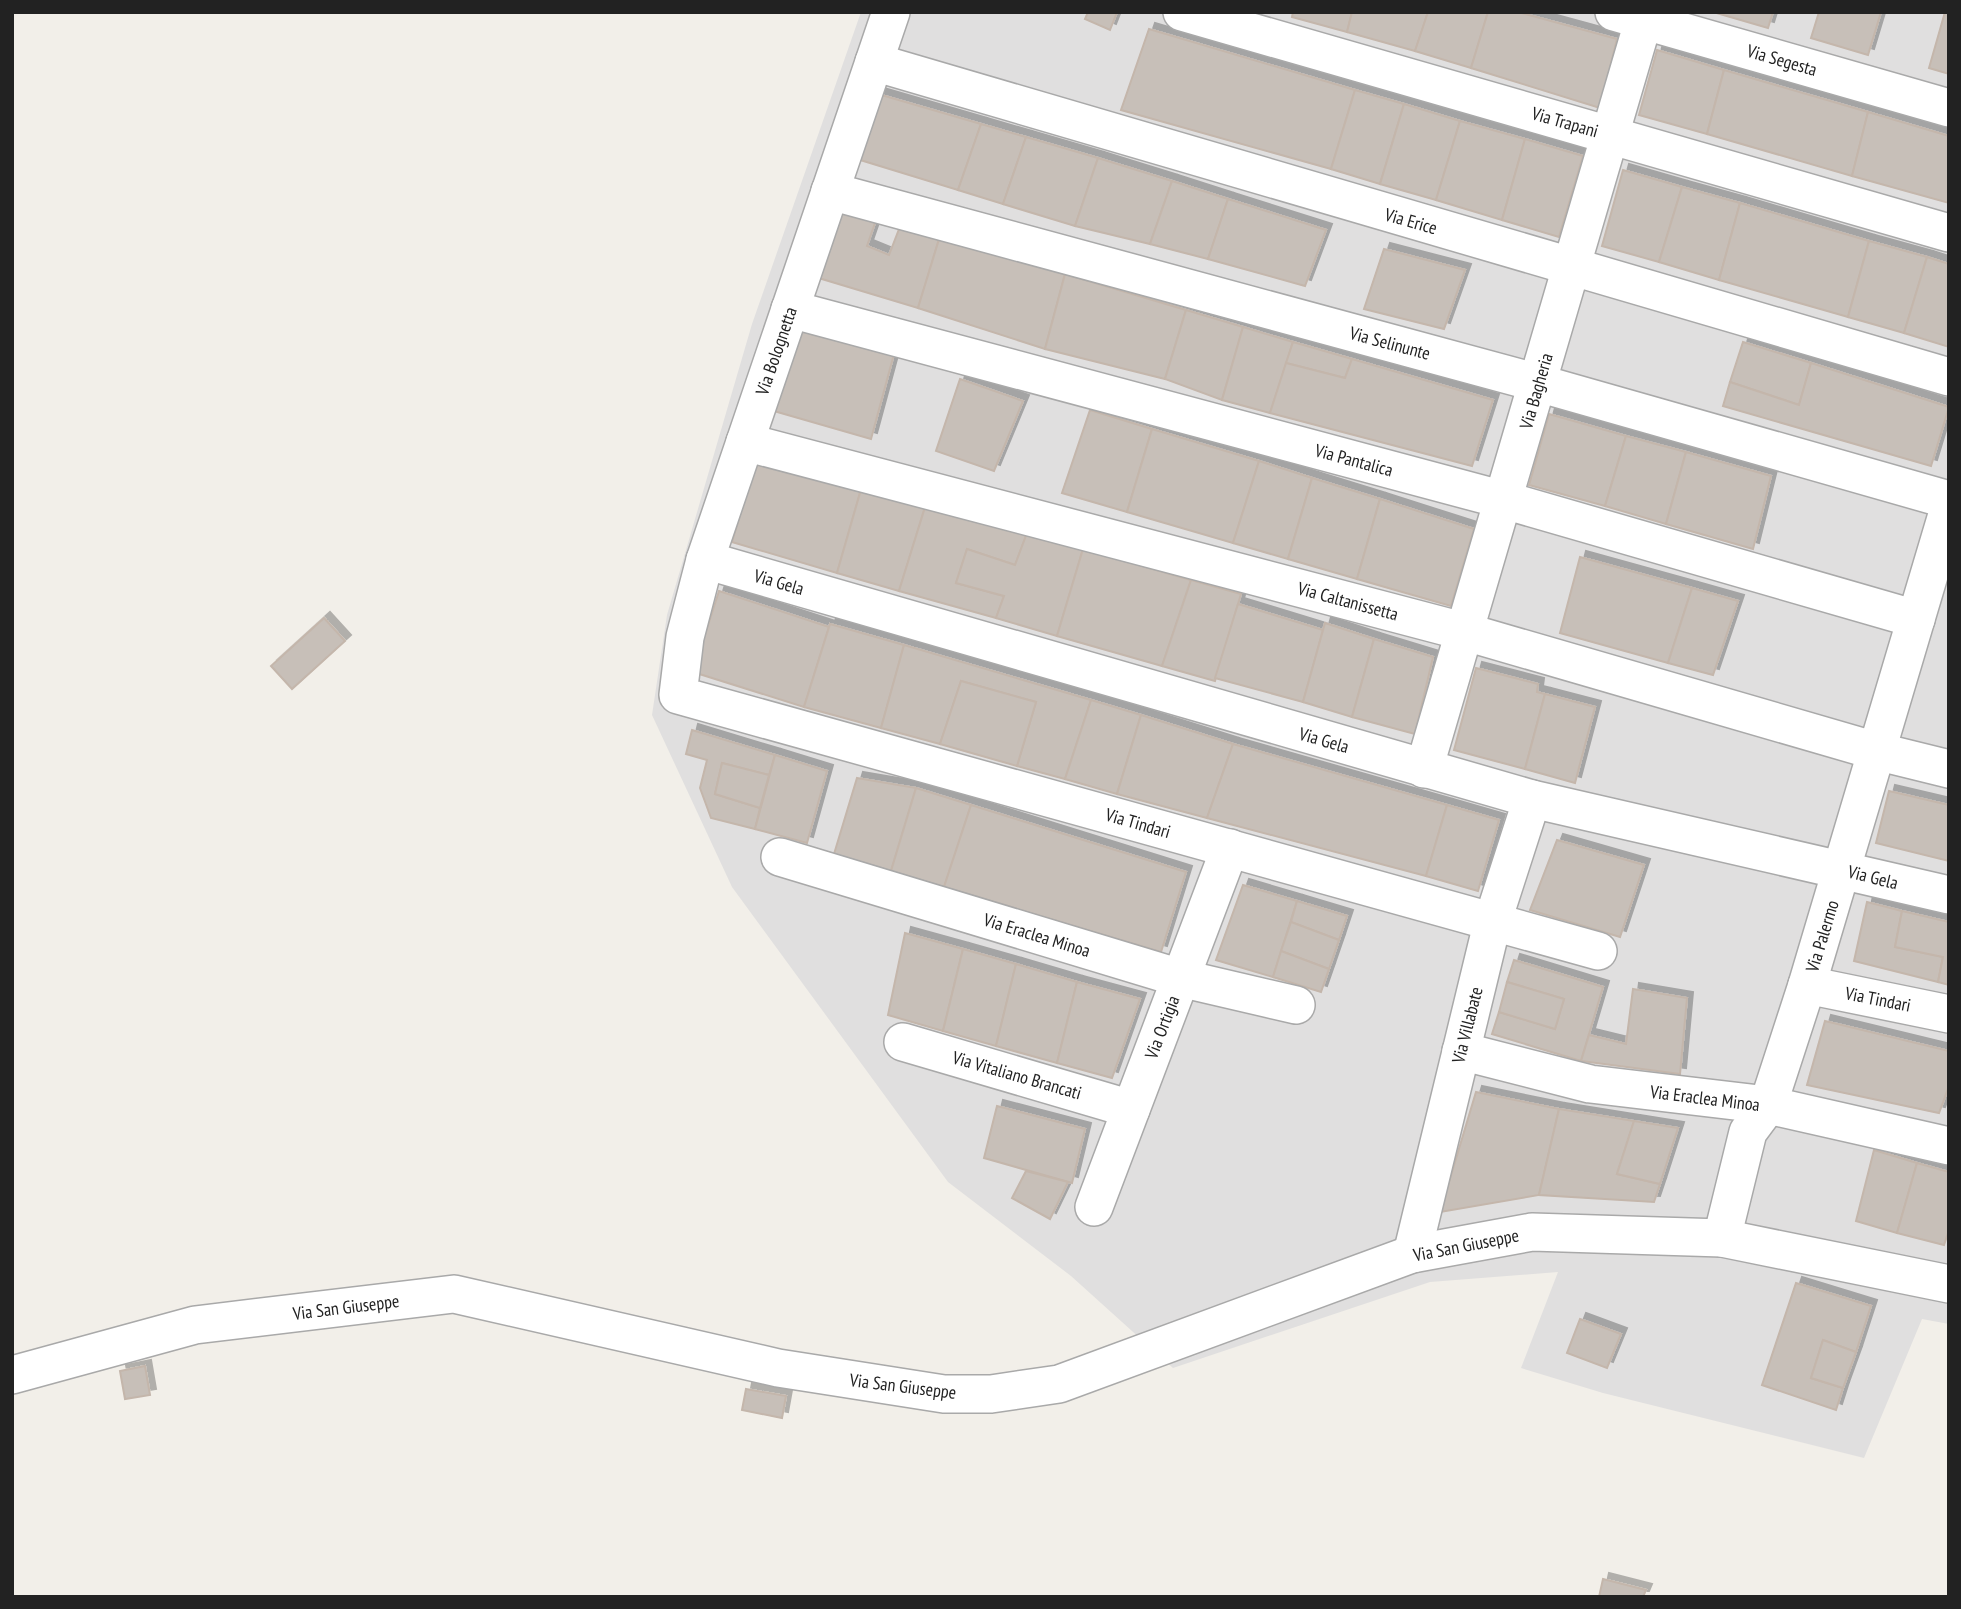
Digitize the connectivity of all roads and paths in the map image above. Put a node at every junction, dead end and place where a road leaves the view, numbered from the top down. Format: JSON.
{"nodes":[{"id":1,"x":891,"y":12,"type":"edge"},
{"id":2,"x":1182,"y":12,"type":"edge"},
{"id":3,"x":1634,"y":15,"type":"edge"},
{"id":4,"x":874,"y":62,"type":"junction"},
{"id":5,"x":1949,"y":108,"type":"edge"},
{"id":6,"x":1610,"y":135,"type":"junction"},
{"id":7,"x":830,"y":191,"type":"junction"},
{"id":8,"x":1949,"y":233,"type":"edge"},
{"id":9,"x":1572,"y":268,"type":"junction"},
{"id":10,"x":790,"y":309,"type":"junction"},
{"id":11,"x":1949,"y":377,"type":"edge"},
{"id":12,"x":1538,"y":383,"type":"junction"},
{"id":13,"x":745,"y":442,"type":"junction"},
{"id":14,"x":1504,"y":500,"type":"junction"},
{"id":15,"x":1949,"y":500,"type":"edge"},
{"id":16,"x":1949,"y":508,"type":"edge"},
{"id":17,"x":705,"y":560,"type":"junction"},
{"id":18,"x":1916,"y":619,"type":"junction"},
{"id":19,"x":1466,"y":632,"type":"junction"},
{"id":20,"x":678,"y":695,"type":"joint"},
{"id":21,"x":1877,"y":751,"type":"junction"},
{"id":22,"x":1424,"y":769,"type":"junction"},
{"id":23,"x":1949,"y":769,"type":"edge"},
{"id":24,"x":1532,"y":799,"type":"junction"},
{"id":25,"x":1230,"y":848,"type":"junction"},
{"id":26,"x":780,"y":857,"type":"dead end"},
{"id":27,"x":1842,"y":870,"type":"junction"},
{"id":28,"x":1949,"y":895,"type":"edge"},
{"id":29,"x":1493,"y":920,"type":"junction"},
{"id":30,"x":1598,"y":951,"type":"dead end"},
{"id":31,"x":1180,"y":978,"type":"junction"},
{"id":32,"x":1807,"y":985,"type":"junction"},
{"id":33,"x":1296,"y":1006,"type":"dead end"},
{"id":34,"x":1949,"y":1014,"type":"edge"},
{"id":35,"x":903,"y":1041,"type":"dead end"},
{"id":36,"x":1461,"y":1052,"type":"junction"},
{"id":37,"x":1768,"y":1105,"type":"junction"},
{"id":38,"x":1131,"y":1109,"type":"junction"},
{"id":39,"x":1949,"y":1146,"type":"edge"},
{"id":40,"x":1094,"y":1207,"type":"dead end"},
{"id":41,"x":1721,"y":1238,"type":"junction"},
{"id":42,"x":1412,"y":1254,"type":"junction"},
{"id":43,"x":1949,"y":1284,"type":"edge"},
{"id":44,"x":12,"y":1375,"type":"edge"}],
"edges":[{"from":1,"to":4,"type":"street","name":"Via Bolognetta"},
{"from":2,"to":6,"type":"street","name":"Via Trapani"},
{"from":3,"to":5,"type":"street","name":"Via Segesta"},
{"from":3,"to":6,"type":"street","name":"Via Bagheria"},
{"from":4,"to":7,"type":"street","name":"Via Bolognetta"},
{"from":4,"to":9,"type":"street","name":"Via Erice"},
{"from":6,"to":8,"type":"street","name":"Via Trapani"},
{"from":6,"to":9,"type":"street","name":"Via Bagheria"},
{"from":7,"to":10,"type":"street","name":"Via Bolognetta"},
{"from":7,"to":12,"type":"street","name":"Via Selinunte"},
{"from":9,"to":11,"type":"street","name":"Via Erice"},
{"from":9,"to":12,"type":"street","name":"Via Bagheria"},
{"from":10,"to":13,"type":"street","name":"Via Bolognetta"},
{"from":10,"to":14,"type":"street","name":"Via Pantalica"},
{"from":12,"to":14,"type":"street","name":"Via Bagheria"},
{"from":12,"to":15,"type":"street","name":"Via Selinunte"},
{"from":13,"to":17,"type":"street","name":"Via Bolognetta"},
{"from":13,"to":19,"type":"street","name":"Via Caltanissetta"},
{"from":14,"to":18,"type":"street","name":"Via Pantalica"},
{"from":14,"to":19,"type":"street","name":"Via Bagheria"},
{"from":16,"to":18,"type":"street","name":"Via Palermo"},
{"from":17,"to":20,"type":"street","name":"Via Bolognetta"},
{"from":17,"to":22,"type":"street","name":"Via Gela"},
{"from":18,"to":21,"type":"street","name":"Via Palermo"},
{"from":19,"to":21,"type":"street","name":"Via Caltanissetta"},
{"from":19,"to":22,"type":"street","name":"Via Bagheria"},
{"from":20,"to":25,"type":"street","name":"Via Tindari"},
{"from":21,"to":23,"type":"street","name":"Via Caltanissetta"},
{"from":21,"to":27,"type":"street","name":"Via Palermo"},
{"from":22,"to":24,"type":"street","name":"Via Gela"},
{"from":24,"to":27,"type":"street","name":"Via Gela"},
{"from":24,"to":29,"type":"street","name":"Via Villabate"},
{"from":25,"to":29,"type":"street","name":"Via Tindari"},
{"from":25,"to":31,"type":"street","name":"Via Ortigia"},
{"from":26,"to":31,"type":"street","name":"Via Eraclea Minoa"},
{"from":27,"to":28,"type":"street","name":"Via Gela"},
{"from":27,"to":32,"type":"street","name":"Via Palermo"},
{"from":29,"to":30,"type":"street","name":"Via Tindari"},
{"from":29,"to":36,"type":"street","name":"Via Villabate"},
{"from":31,"to":33,"type":"street","name":"Via Eraclea Minoa"},
{"from":31,"to":38,"type":"street","name":"Via Ortigia"},
{"from":32,"to":34,"type":"street","name":"Via Tindari"},
{"from":32,"to":37,"type":"street","name":"Via Palermo"},
{"from":35,"to":38,"type":"street","name":"Via Vitaliano Brancati"},
{"from":36,"to":37,"type":"street","name":"Via Eraclea Minoa"},
{"from":36,"to":42,"type":"street","name":"Via Villabate"},
{"from":37,"to":39,"type":"street","name":"Via Eraclea Minoa"},
{"from":37,"to":41,"type":"street","name":"Via Palermo"},
{"from":38,"to":40,"type":"street","name":"Via Ortigia"},
{"from":41,"to":42,"type":"street","name":"Via San Giuseppe"},
{"from":41,"to":43,"type":"street","name":"Via San Giuseppe"},
{"from":42,"to":44,"type":"street","name":"Via San Giuseppe"}]}
